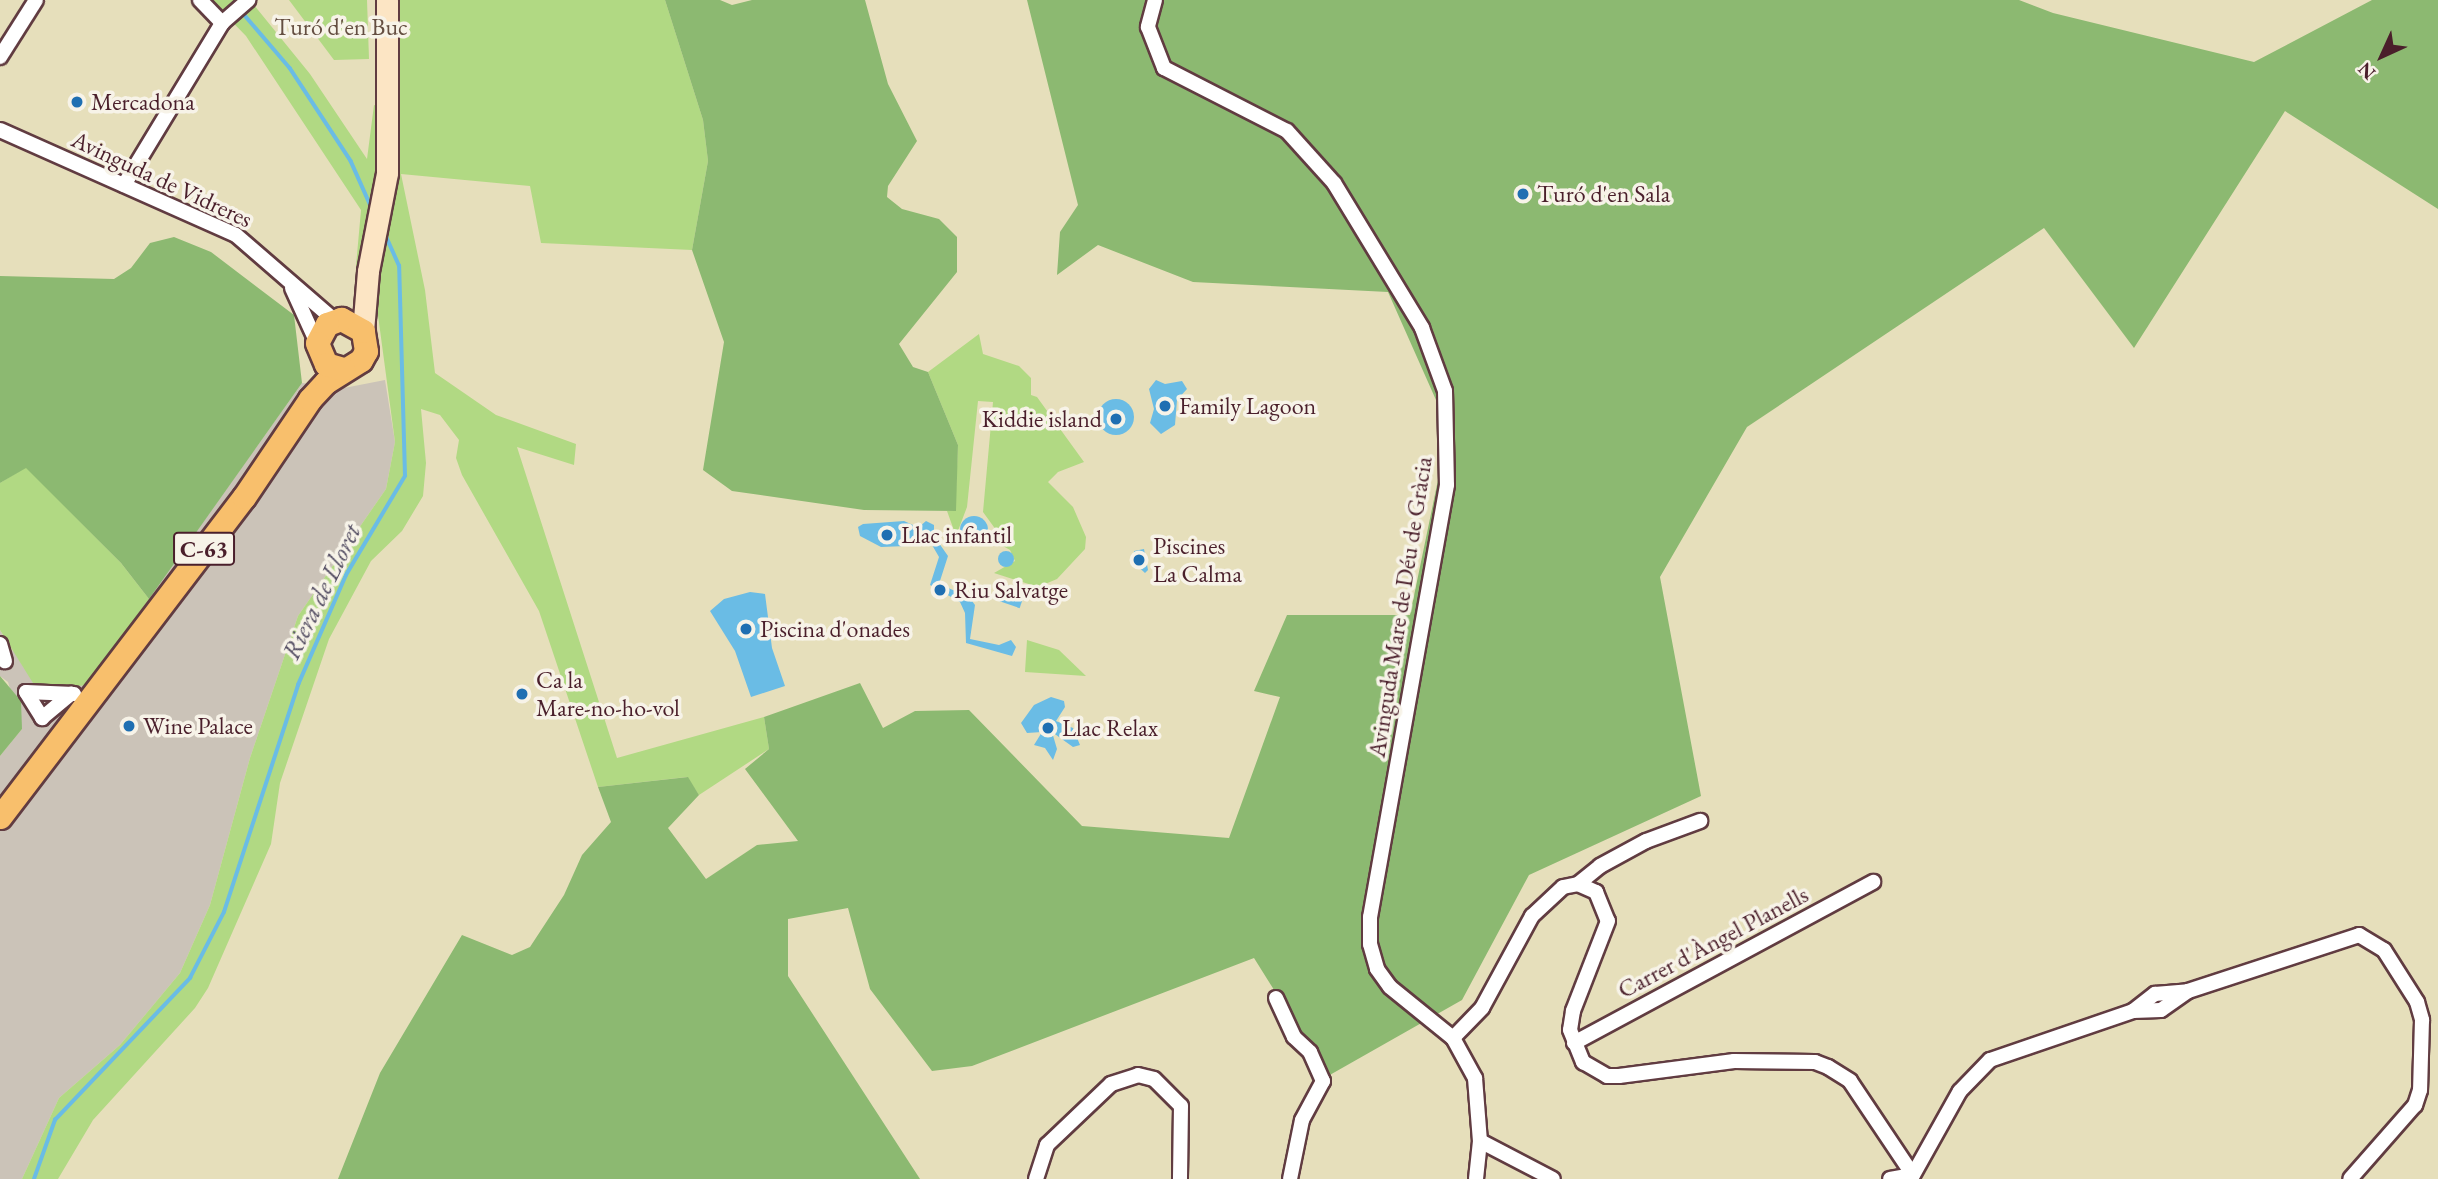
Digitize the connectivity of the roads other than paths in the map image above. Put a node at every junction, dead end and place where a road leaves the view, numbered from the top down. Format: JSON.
{"nodes":[{"id":1,"x":36,"y":0,"type":"edge"},
{"id":2,"x":200,"y":0,"type":"edge"},
{"id":3,"x":248,"y":0,"type":"edge"},
{"id":4,"x":387,"y":0,"type":"edge"},
{"id":5,"x":1155,"y":0,"type":"edge"},
{"id":6,"x":225,"y":21,"type":"junction"},
{"id":7,"x":0,"y":57,"type":"edge"},
{"id":8,"x":0,"y":130,"type":"edge"},
{"id":9,"x":124,"y":185,"type":"junction"},
{"id":10,"x":368,"y":271,"type":"junction"},
{"id":11,"x":292,"y":287,"type":"junction"},
{"id":12,"x":337,"y":320,"type":"junction"},
{"id":13,"x":363,"y":331,"type":"junction"},
{"id":14,"x":318,"y":350,"type":"junction"},
{"id":15,"x":343,"y":369,"type":"junction"},
{"id":16,"x":310,"y":399,"type":"junction"},
{"id":17,"x":0,"y":644,"type":"edge"},
{"id":18,"x":5,"y":661,"type":"dead end"},
{"id":19,"x":82,"y":694,"type":"junction"},
{"id":20,"x":0,"y":817,"type":"edge"},
{"id":21,"x":1700,"y":821,"type":"dead end"},
{"id":22,"x":1873,"y":882,"type":"dead end"},
{"id":23,"x":1578,"y":884,"type":"junction"},
{"id":24,"x":1276,"y":998,"type":"dead end"},
{"id":25,"x":1452,"y":1038,"type":"junction"},
{"id":26,"x":1574,"y":1043,"type":"junction"},
{"id":27,"x":1480,"y":1140,"type":"junction"},
{"id":28,"x":1913,"y":1177,"type":"edge"},
{"id":29,"x":1036,"y":1179,"type":"edge"},
{"id":30,"x":1180,"y":1179,"type":"edge"},
{"id":31,"x":1290,"y":1179,"type":"edge"},
{"id":32,"x":1476,"y":1179,"type":"edge"},
{"id":33,"x":1553,"y":1179,"type":"edge"},
{"id":34,"x":1890,"y":1179,"type":"edge"},
{"id":35,"x":2350,"y":1179,"type":"edge"}],
"edges":[{"from":1,"to":7,"type":"street"},
{"from":2,"to":6,"type":"street"},
{"from":3,"to":6,"type":"street"},
{"from":4,"to":10,"type":"main road"},
{"from":5,"to":25,"type":"street","name":"Avinguda Mare de Déu de Gràcia"},
{"from":6,"to":9,"type":"street"},
{"from":8,"to":9,"type":"street","name":"Avinguda de Vidreres"},
{"from":9,"to":11,"type":"street","name":"Avinguda de Vidreres"},
{"from":10,"to":12,"type":"main road"},
{"from":10,"to":13,"type":"main road"},
{"from":11,"to":12,"type":"street","name":"Avinguda de Vidreres"},
{"from":11,"to":14,"type":"street","name":"Avinguda de Vidreres"},
{"from":12,"to":13,"type":"main road"},
{"from":12,"to":14,"type":"main road"},
{"from":13,"to":15,"type":"main road"},
{"from":14,"to":15,"type":"main road"},
{"from":14,"to":16,"type":"main road","number":"C-63"},
{"from":15,"to":16,"type":"main road","number":"C-63"},
{"from":16,"to":19,"type":"main road","number":"C-63"},
{"from":17,"to":18,"type":"street"},
{"from":19,"to":19,"type":"street"},
{"from":19,"to":20,"type":"main road","number":"C-63"},
{"from":21,"to":23,"type":"street"},
{"from":22,"to":26,"type":"street","name":"Carrer d'Àngel Planells"},
{"from":23,"to":25,"type":"street"},
{"from":23,"to":26,"type":"street"},
{"from":24,"to":31,"type":"street"},
{"from":25,"to":27,"type":"street","name":"Avinguda Mare de Déu de Gràcia"},
{"from":26,"to":28,"type":"street"},
{"from":27,"to":32,"type":"street","name":"Avinguda Mare de Déu de Gràcia"},
{"from":27,"to":33,"type":"street"},
{"from":28,"to":34,"type":"street"},
{"from":28,"to":35,"type":"street"},
{"from":29,"to":30,"type":"street"}]}
